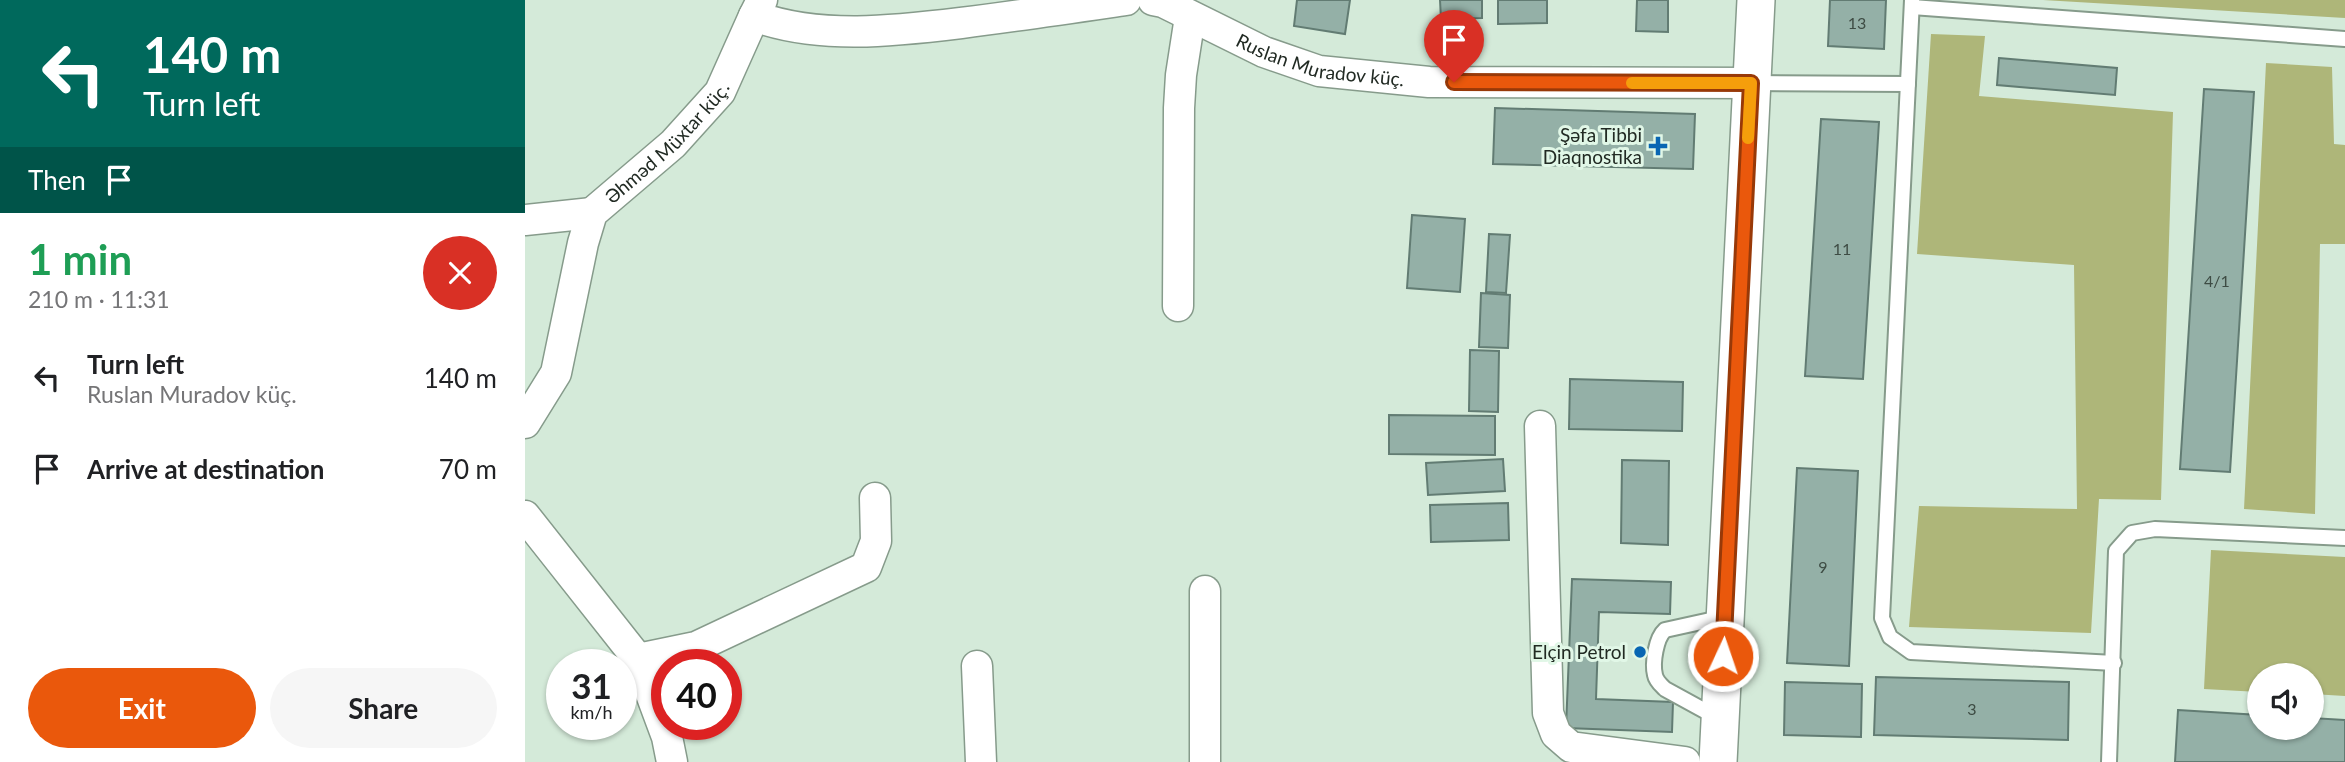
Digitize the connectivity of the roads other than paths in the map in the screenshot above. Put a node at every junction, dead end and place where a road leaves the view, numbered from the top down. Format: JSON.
{"nodes":[{"id":1,"x":1126,"y":0,"type":"edge"},
{"id":2,"x":1153,"y":0,"type":"edge"},
{"id":3,"x":1756,"y":0,"type":"edge"},
{"id":4,"x":1912,"y":4,"type":"edge"},
{"id":5,"x":758,"y":8,"type":"edge"},
{"id":6,"x":1190,"y":17,"type":"junction"},
{"id":7,"x":2345,"y":39,"type":"edge"},
{"id":8,"x":1751,"y":83,"type":"junction"},
{"id":9,"x":1908,"y":84,"type":"junction"},
{"id":10,"x":591,"y":213,"type":"junction"},
{"id":11,"x":525,"y":220,"type":"edge"},
{"id":12,"x":1178,"y":306,"type":"dead end"},
{"id":13,"x":525,"y":423,"type":"edge"},
{"id":14,"x":1540,"y":426,"type":"dead end"},
{"id":15,"x":875,"y":498,"type":"dead end"},
{"id":16,"x":525,"y":516,"type":"edge"},
{"id":17,"x":2345,"y":538,"type":"edge"},
{"id":18,"x":1205,"y":591,"type":"dead end"},
{"id":19,"x":1725,"y":617,"type":"junction"},
{"id":20,"x":638,"y":659,"type":"junction"},
{"id":21,"x":2113,"y":663,"type":"junction"},
{"id":22,"x":977,"y":666,"type":"dead end"},
{"id":23,"x":1720,"y":719,"type":"junction"},
{"id":24,"x":672,"y":762,"type":"edge"},
{"id":25,"x":981,"y":762,"type":"edge"},
{"id":26,"x":1205,"y":762,"type":"edge"},
{"id":27,"x":1685,"y":762,"type":"edge"},
{"id":28,"x":1718,"y":762,"type":"edge"},
{"id":29,"x":2109,"y":762,"type":"edge"}],
"edges":[{"from":1,"to":5,"type":"street"},
{"from":2,"to":6,"type":"street","name":"Ruslan Muradov küç."},
{"from":3,"to":8,"type":"street"},
{"from":4,"to":7,"type":"lane"},
{"from":4,"to":9,"type":"lane"},
{"from":5,"to":10,"type":"street","name":"Əhməd Müxtar küç."},
{"from":6,"to":8,"type":"street","name":"Ruslan Muradov küç."},
{"from":6,"to":12,"type":"street"},
{"from":8,"to":9,"type":"lane"},
{"from":8,"to":19,"type":"street"},
{"from":9,"to":21,"type":"lane"},
{"from":10,"to":11,"type":"street"},
{"from":10,"to":13,"type":"street","name":"Əhməd Müxtar küç."},
{"from":14,"to":27,"type":"street"},
{"from":15,"to":20,"type":"street"},
{"from":16,"to":20,"type":"street"},
{"from":17,"to":21,"type":"lane"},
{"from":18,"to":26,"type":"street"},
{"from":19,"to":23,"type":"street"},
{"from":19,"to":23,"type":"lane"},
{"from":20,"to":24,"type":"street"},
{"from":21,"to":29,"type":"lane"},
{"from":22,"to":25,"type":"street"},
{"from":23,"to":28,"type":"street"}]}
